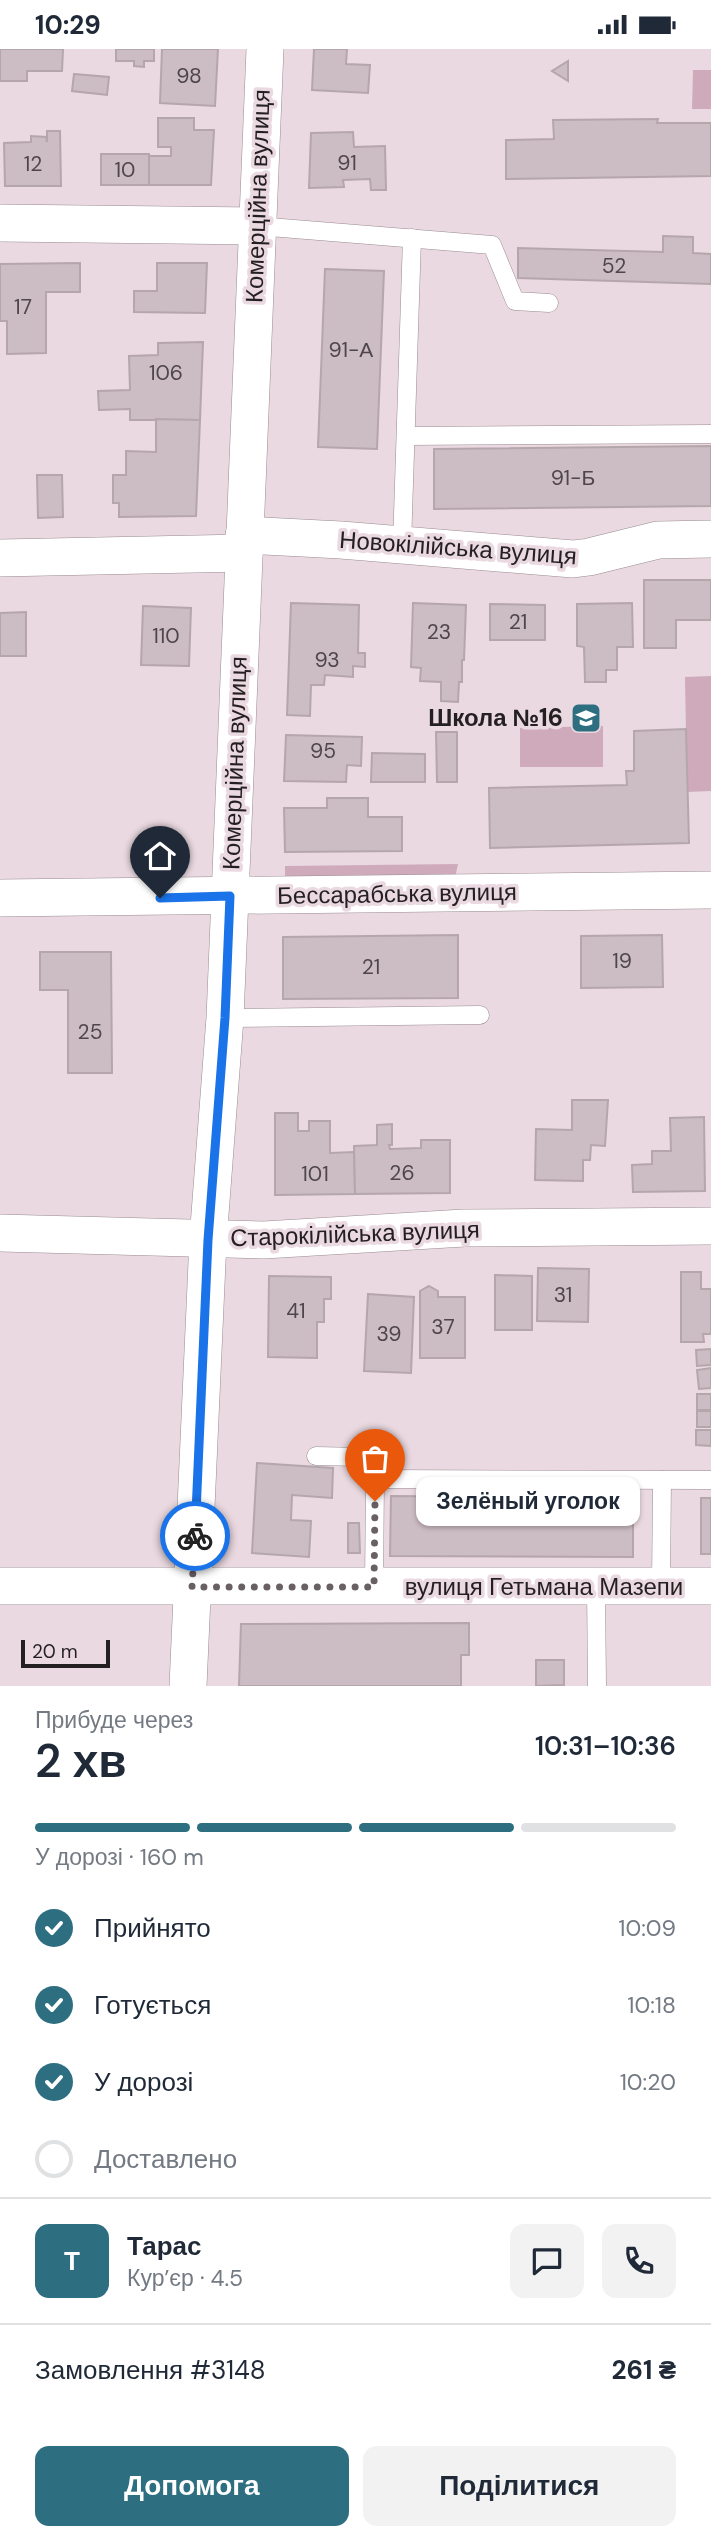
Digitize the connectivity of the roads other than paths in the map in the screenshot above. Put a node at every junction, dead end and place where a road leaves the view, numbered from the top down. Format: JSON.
{"nodes":[{"id":1,"x":265,"y":49,"type":"edge"},
{"id":2,"x":0,"y":223,"type":"edge"},
{"id":3,"x":257,"y":226,"type":"junction"},
{"id":4,"x":412,"y":238,"type":"junction"},
{"id":5,"x":549,"y":303,"type":"dead end"},
{"id":6,"x":711,"y":434,"type":"edge"},
{"id":7,"x":406,"y":436,"type":"junction"},
{"id":8,"x":711,"y":539,"type":"edge"},
{"id":9,"x":244,"y":544,"type":"junction"},
{"id":10,"x":402,"y":545,"type":"junction"},
{"id":11,"x":0,"y":558,"type":"edge"},
{"id":12,"x":711,"y":890,"type":"edge"},
{"id":13,"x":230,"y":896,"type":"junction"},
{"id":14,"x":0,"y":898,"type":"edge"},
{"id":15,"x":480,"y":1015,"type":"dead end"},
{"id":16,"x":225,"y":1018,"type":"junction"},
{"id":17,"x":711,"y":1226,"type":"edge"},
{"id":18,"x":0,"y":1233,"type":"edge"},
{"id":19,"x":208,"y":1240,"type":"junction"},
{"id":20,"x":316,"y":1456,"type":"dead end"},
{"id":21,"x":375,"y":1479,"type":"junction"},
{"id":22,"x":662,"y":1480,"type":"junction"},
{"id":23,"x":711,"y":1480,"type":"edge"},
{"id":24,"x":0,"y":1586,"type":"edge"},
{"id":25,"x":662,"y":1586,"type":"junction"},
{"id":26,"x":711,"y":1586,"type":"edge"},
{"id":27,"x":192,"y":1587,"type":"junction"},
{"id":28,"x":374,"y":1587,"type":"junction"},
{"id":29,"x":596,"y":1587,"type":"junction"},
{"id":30,"x":188,"y":1686,"type":"edge"},
{"id":31,"x":597,"y":1686,"type":"edge"}],
"edges":[{"from":1,"to":3,"type":"street","name":"Комерційна вулиця"},
{"from":2,"to":3,"type":"street"},
{"from":3,"to":4,"type":"lane"},
{"from":3,"to":9,"type":"street","name":"Комерційна вулиця"},
{"from":4,"to":5,"type":"lane"},
{"from":4,"to":7,"type":"lane"},
{"from":6,"to":7,"type":"lane"},
{"from":7,"to":10,"type":"lane"},
{"from":8,"to":10,"type":"street","name":"Новокілійська вулиця"},
{"from":9,"to":10,"type":"street","name":"Новокілійська вулиця"},
{"from":9,"to":11,"type":"street","name":"Новокілійська вулиця"},
{"from":9,"to":13,"type":"street","name":"Комерційна вулиця"},
{"from":12,"to":13,"type":"street","name":"Бессарабська вулиця"},
{"from":13,"to":14,"type":"street","name":"Бессарабська вулиця"},
{"from":13,"to":16,"type":"street","name":"Комерційна вулиця"},
{"from":15,"to":16,"type":"lane"},
{"from":16,"to":19,"type":"street","name":"Комерційна вулиця"},
{"from":17,"to":19,"type":"street","name":"Старокілійська вулиця"},
{"from":18,"to":19,"type":"street","name":"Старокілійська вулиця"},
{"from":19,"to":27,"type":"street","name":"Комерційна вулиця"},
{"from":20,"to":21,"type":"lane"},
{"from":21,"to":22,"type":"lane"},
{"from":21,"to":28,"type":"lane"},
{"from":22,"to":23,"type":"lane"},
{"from":22,"to":25,"type":"lane"},
{"from":24,"to":27,"type":"street","name":"вулиця Гетьмана Мазепи"},
{"from":25,"to":26,"type":"street","name":"вулиця Гетьмана Мазепи"},
{"from":25,"to":29,"type":"street","name":"вулиця Гетьмана Мазепи"},
{"from":27,"to":28,"type":"street","name":"вулиця Гетьмана Мазепи"},
{"from":27,"to":30,"type":"street","name":"Комерційна вулиця"},
{"from":28,"to":29,"type":"street","name":"вулиця Гетьмана Мазепи"},
{"from":29,"to":31,"type":"lane"}]}
